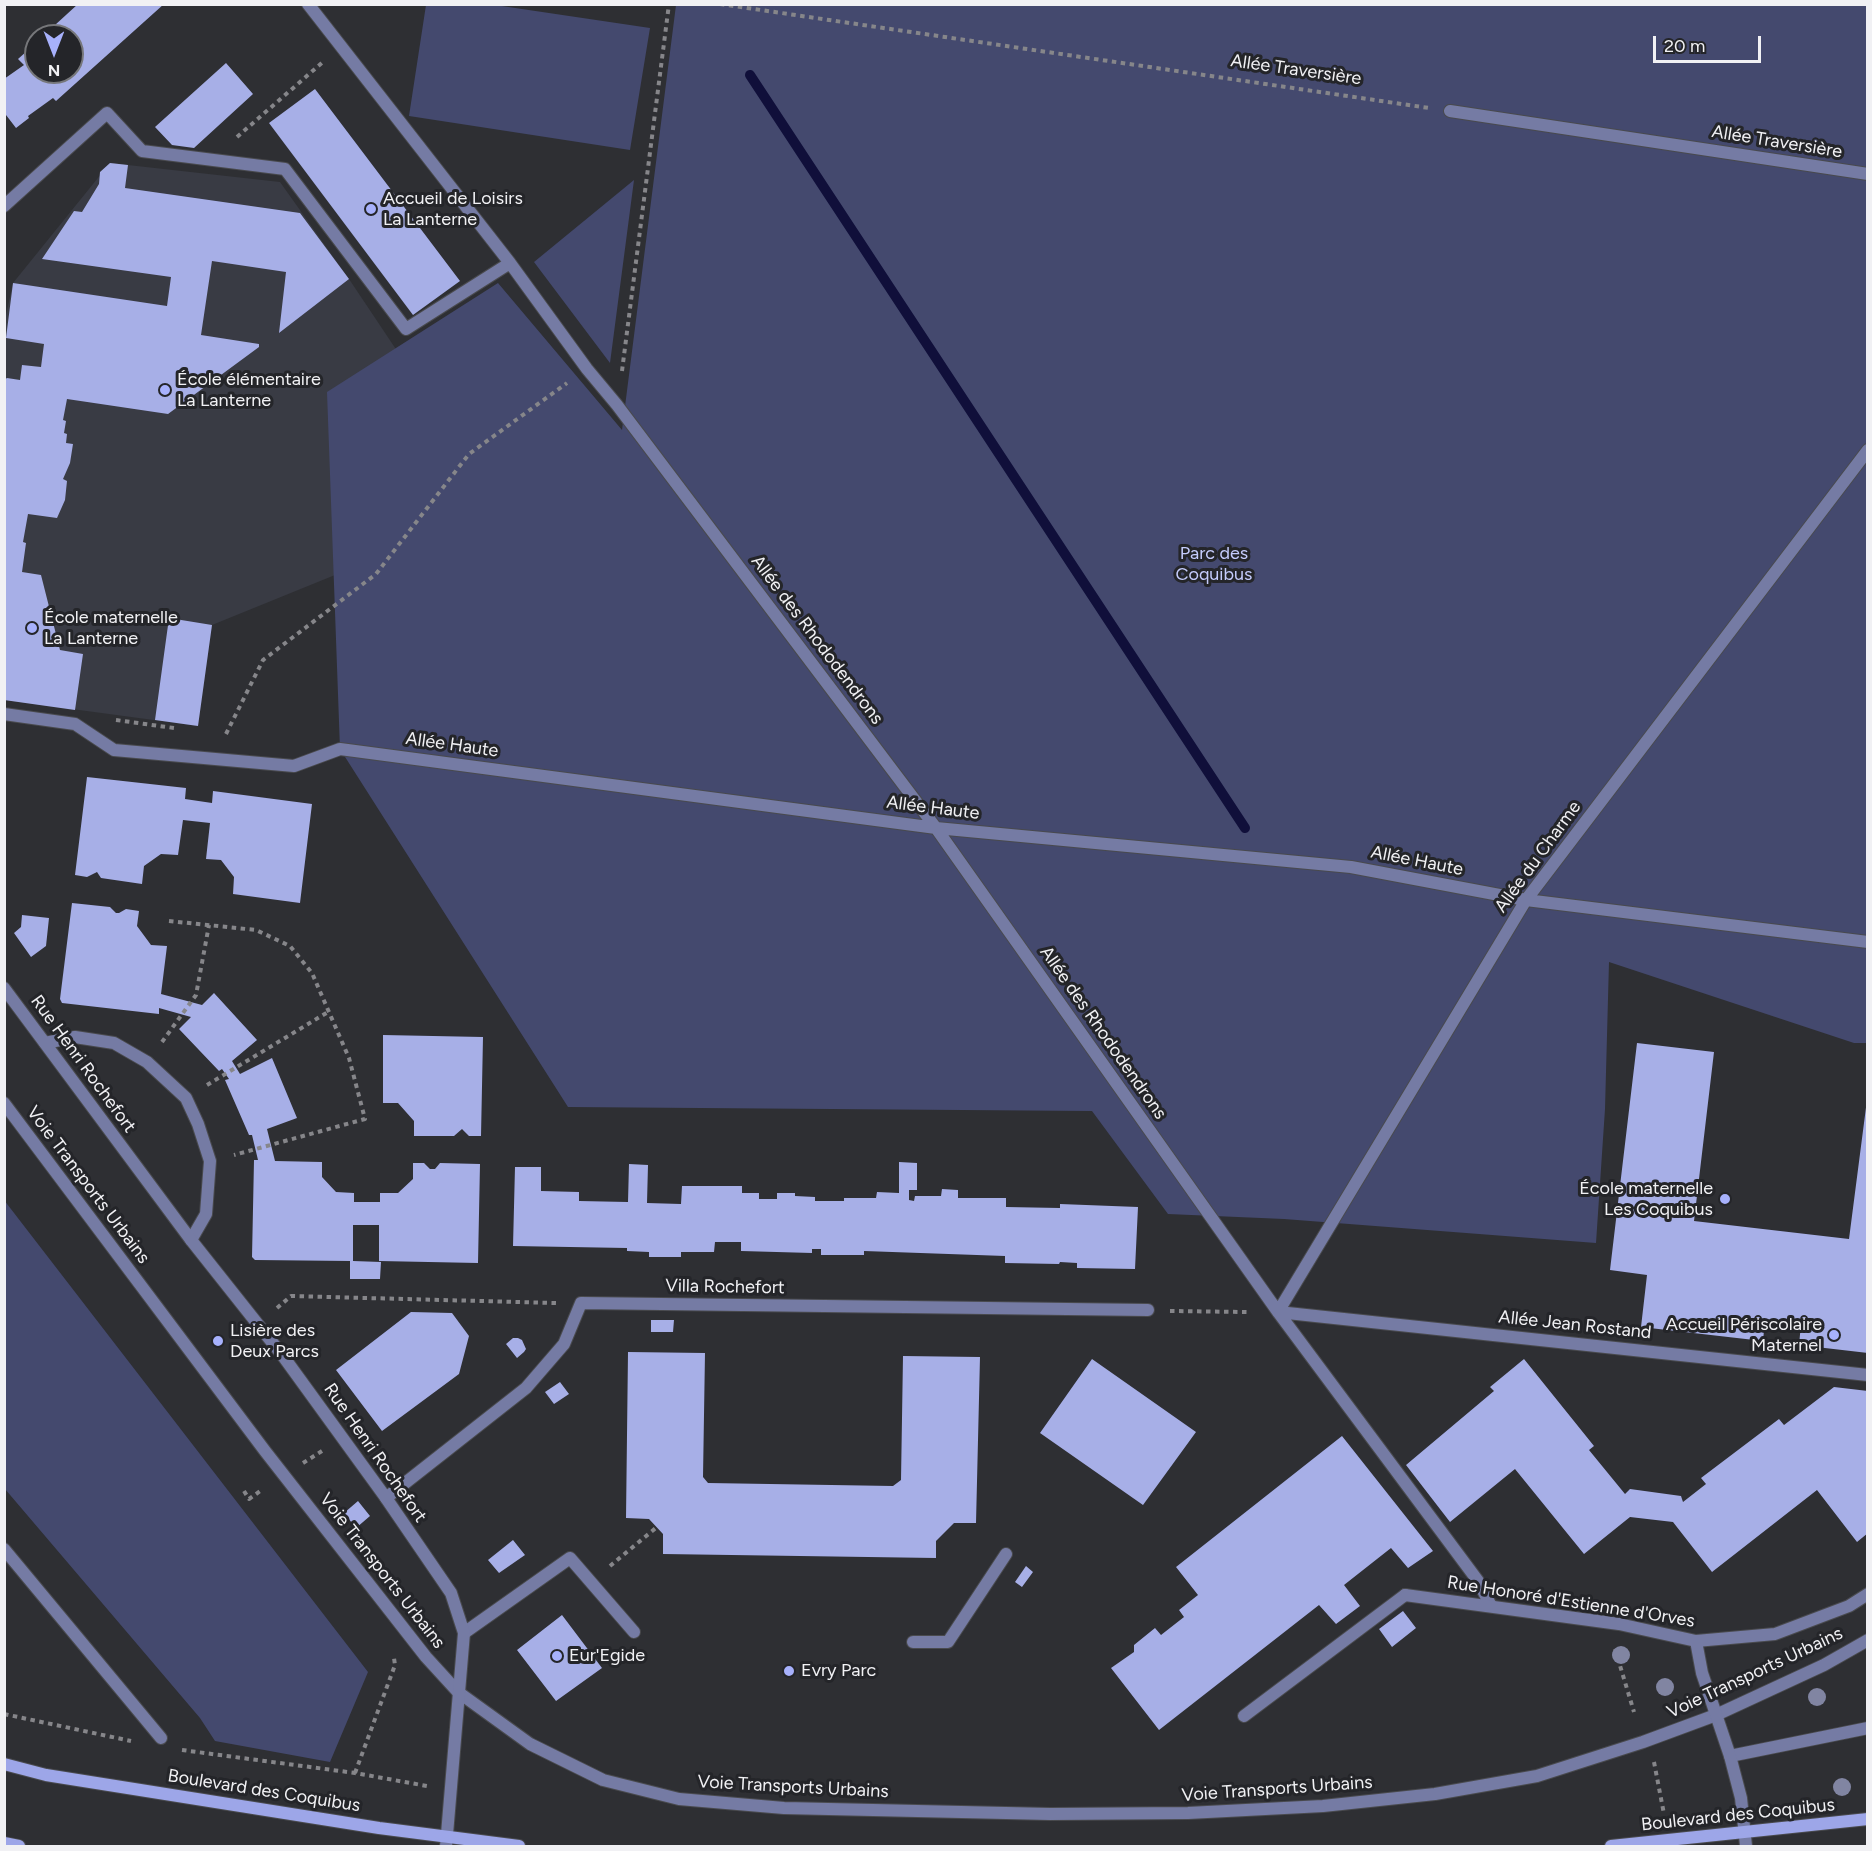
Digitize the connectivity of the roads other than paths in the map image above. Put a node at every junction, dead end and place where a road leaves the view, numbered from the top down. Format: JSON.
{"nodes":[{"id":1,"x":308,"y":4,"type":"edge"},
{"id":2,"x":1450,"y":111,"type":"road end"},
{"id":3,"x":1868,"y":174,"type":"edge"},
{"id":4,"x":4,"y":206,"type":"edge"},
{"id":5,"x":510,"y":263,"type":"junction"},
{"id":6,"x":1868,"y":450,"type":"edge"},
{"id":7,"x":4,"y":714,"type":"edge"},
{"id":8,"x":936,"y":828,"type":"junction"},
{"id":9,"x":1526,"y":900,"type":"junction"},
{"id":10,"x":1868,"y":942,"type":"edge"},
{"id":11,"x":4,"y":988,"type":"edge"},
{"id":12,"x":45,"y":1043,"type":"junction"},
{"id":13,"x":4,"y":1103,"type":"edge"},
{"id":14,"x":190,"y":1240,"type":"junction"},
{"id":15,"x":1148,"y":1310,"type":"road end"},
{"id":16,"x":1278,"y":1312,"type":"junction"},
{"id":17,"x":1868,"y":1375,"type":"edge"},
{"id":18,"x":386,"y":1498,"type":"junction"},
{"id":19,"x":4,"y":1549,"type":"edge"},
{"id":20,"x":1006,"y":1554,"type":"dead end"},
{"id":21,"x":1868,"y":1594,"type":"edge"},
{"id":22,"x":1491,"y":1606,"type":"junction"},
{"id":23,"x":634,"y":1632,"type":"dead end"},
{"id":24,"x":464,"y":1634,"type":"junction"},
{"id":25,"x":1868,"y":1640,"type":"edge"},
{"id":26,"x":1696,"y":1641,"type":"junction"},
{"id":27,"x":913,"y":1642,"type":"dead end"},
{"id":28,"x":458,"y":1692,"type":"junction"},
{"id":29,"x":1716,"y":1715,"type":"junction"},
{"id":30,"x":1244,"y":1716,"type":"dead end"},
{"id":31,"x":1868,"y":1728,"type":"edge"},
{"id":32,"x":161,"y":1738,"type":"dead end"},
{"id":33,"x":1730,"y":1756,"type":"junction"},
{"id":34,"x":4,"y":1764,"type":"edge"},
{"id":35,"x":1868,"y":1819,"type":"edge"},
{"id":36,"x":1746,"y":1840,"type":"edge"},
{"id":37,"x":446,"y":1842,"type":"edge"},
{"id":38,"x":4,"y":1843,"type":"edge"},
{"id":39,"x":20,"y":1846,"type":"edge"},
{"id":40,"x":519,"y":1846,"type":"edge"},
{"id":41,"x":1611,"y":1846,"type":"edge"}],
"edges":[{"from":1,"to":5,"type":"street","name":"Allée des Rhododendrons"},
{"from":2,"to":3,"type":"street","name":"Allée Traversière"},
{"from":4,"to":5,"type":"street"},
{"from":5,"to":8,"type":"street","name":"Allée des Rhododendrons"},
{"from":6,"to":9,"type":"street","name":"Allée du Charme"},
{"from":7,"to":8,"type":"street","name":"Allée Haute"},
{"from":8,"to":9,"type":"street","name":"Allée Haute"},
{"from":8,"to":16,"type":"street","name":"Allée des Rhododendrons"},
{"from":9,"to":10,"type":"street","name":"Allée Haute"},
{"from":9,"to":16,"type":"street","name":"Allée du Charme"},
{"from":11,"to":12,"type":"street","name":"Rue Henri Rochefort"},
{"from":12,"to":14,"type":"street","name":"Rue Henri Rochefort"},
{"from":12,"to":14,"type":"street"},
{"from":13,"to":28,"type":"street","name":"Voie Transports Urbains"},
{"from":14,"to":18,"type":"street","name":"Rue Henri Rochefort"},
{"from":15,"to":18,"type":"street","name":"Villa Rochefort"},
{"from":16,"to":17,"type":"street","name":"Allée Jean Rostand"},
{"from":16,"to":22,"type":"street","name":"Allée des Rhododendrons"},
{"from":18,"to":24,"type":"street","name":"Rue Henri Rochefort"},
{"from":19,"to":32,"type":"street"},
{"from":20,"to":27,"type":"street"},
{"from":21,"to":26,"type":"street","name":"Rue Honoré d'Estienne d'Orves"},
{"from":22,"to":26,"type":"street","name":"Rue Honoré d'Estienne d'Orves"},
{"from":22,"to":30,"type":"street","name":"Rue Honoré d'Estienne d'Orves"},
{"from":23,"to":24,"type":"street"},
{"from":24,"to":28,"type":"street","name":"Rue Henri Rochefort"},
{"from":25,"to":29,"type":"street","name":"Voie Transports Urbains"},
{"from":26,"to":29,"type":"street"},
{"from":28,"to":29,"type":"street","name":"Voie Transports Urbains"},
{"from":28,"to":37,"type":"street","name":"Rue Henri Rochefort"},
{"from":29,"to":33,"type":"street"},
{"from":31,"to":33,"type":"street"},
{"from":33,"to":36,"type":"street"},
{"from":34,"to":37,"type":"main road","name":"Boulevard des Coquibus"},
{"from":35,"to":36,"type":"main road","name":"Boulevard des Coquibus"},
{"from":36,"to":41,"type":"main road","name":"Boulevard des Coquibus"},
{"from":37,"to":40,"type":"main road","name":"Boulevard des Coquibus"},
{"from":38,"to":39,"type":"main road"}]}
